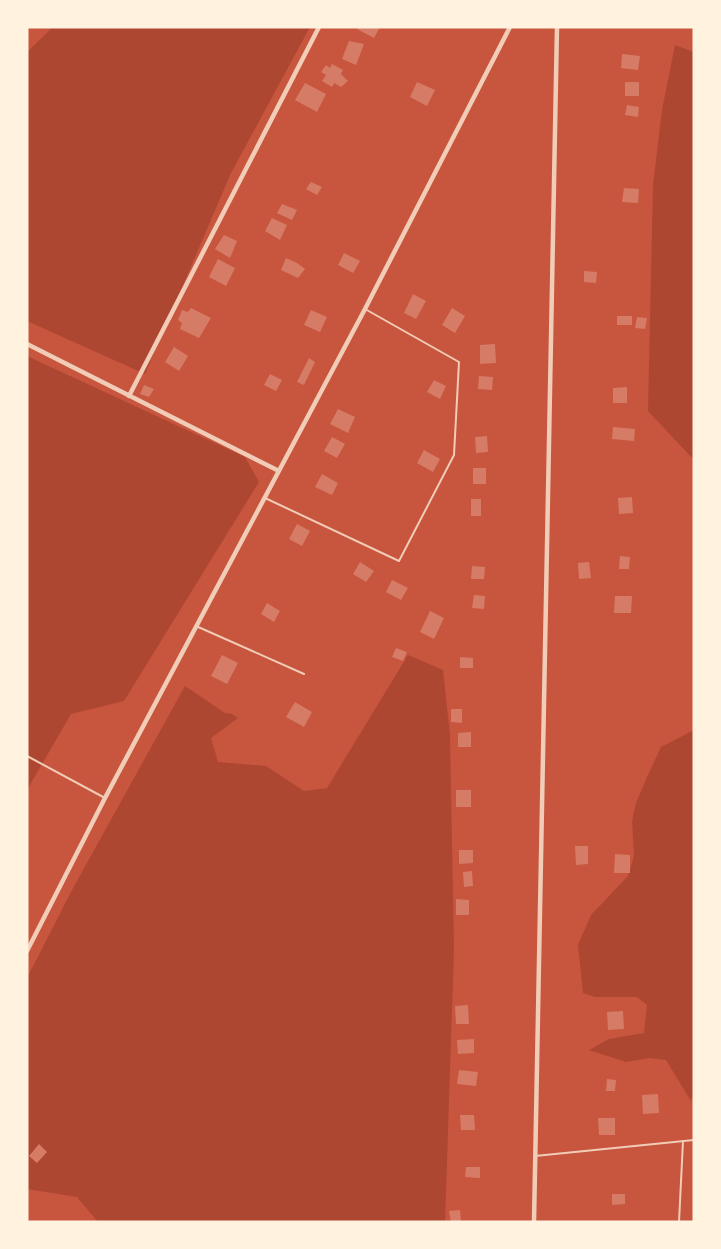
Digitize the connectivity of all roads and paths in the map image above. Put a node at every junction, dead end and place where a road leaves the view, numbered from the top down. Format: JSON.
{"nodes":[{"id":1,"x":319,"y":27,"type":"edge"},
{"id":2,"x":510,"y":27,"type":"edge"},
{"id":3,"x":556,"y":27,"type":"edge"},
{"id":4,"x":365,"y":309,"type":"junction"},
{"id":5,"x":27,"y":344,"type":"edge"},
{"id":6,"x":129,"y":396,"type":"junction"},
{"id":7,"x":279,"y":471,"type":"junction"},
{"id":8,"x":265,"y":498,"type":"junction"},
{"id":9,"x":196,"y":626,"type":"junction"},
{"id":10,"x":304,"y":674,"type":"dead end"},
{"id":11,"x":27,"y":756,"type":"edge"},
{"id":12,"x":105,"y":798,"type":"junction"},
{"id":13,"x":27,"y":951,"type":"edge"},
{"id":14,"x":694,"y":1140,"type":"edge"},
{"id":15,"x":683,"y":1141,"type":"junction"},
{"id":16,"x":535,"y":1156,"type":"junction"},
{"id":17,"x":534,"y":1222,"type":"edge"},
{"id":18,"x":679,"y":1222,"type":"edge"}],
"edges":[{"from":1,"to":6,"type":"street"},
{"from":2,"to":4,"type":"street"},
{"from":3,"to":16,"type":"street"},
{"from":4,"to":7,"type":"street"},
{"from":4,"to":8,"type":"lane"},
{"from":5,"to":6,"type":"street"},
{"from":6,"to":7,"type":"street"},
{"from":7,"to":8,"type":"street"},
{"from":8,"to":9,"type":"street"},
{"from":9,"to":10,"type":"lane"},
{"from":9,"to":12,"type":"street"},
{"from":11,"to":12,"type":"lane"},
{"from":12,"to":13,"type":"street"},
{"from":14,"to":15,"type":"lane"},
{"from":15,"to":16,"type":"lane"},
{"from":15,"to":18,"type":"lane"},
{"from":16,"to":17,"type":"street"}]}
